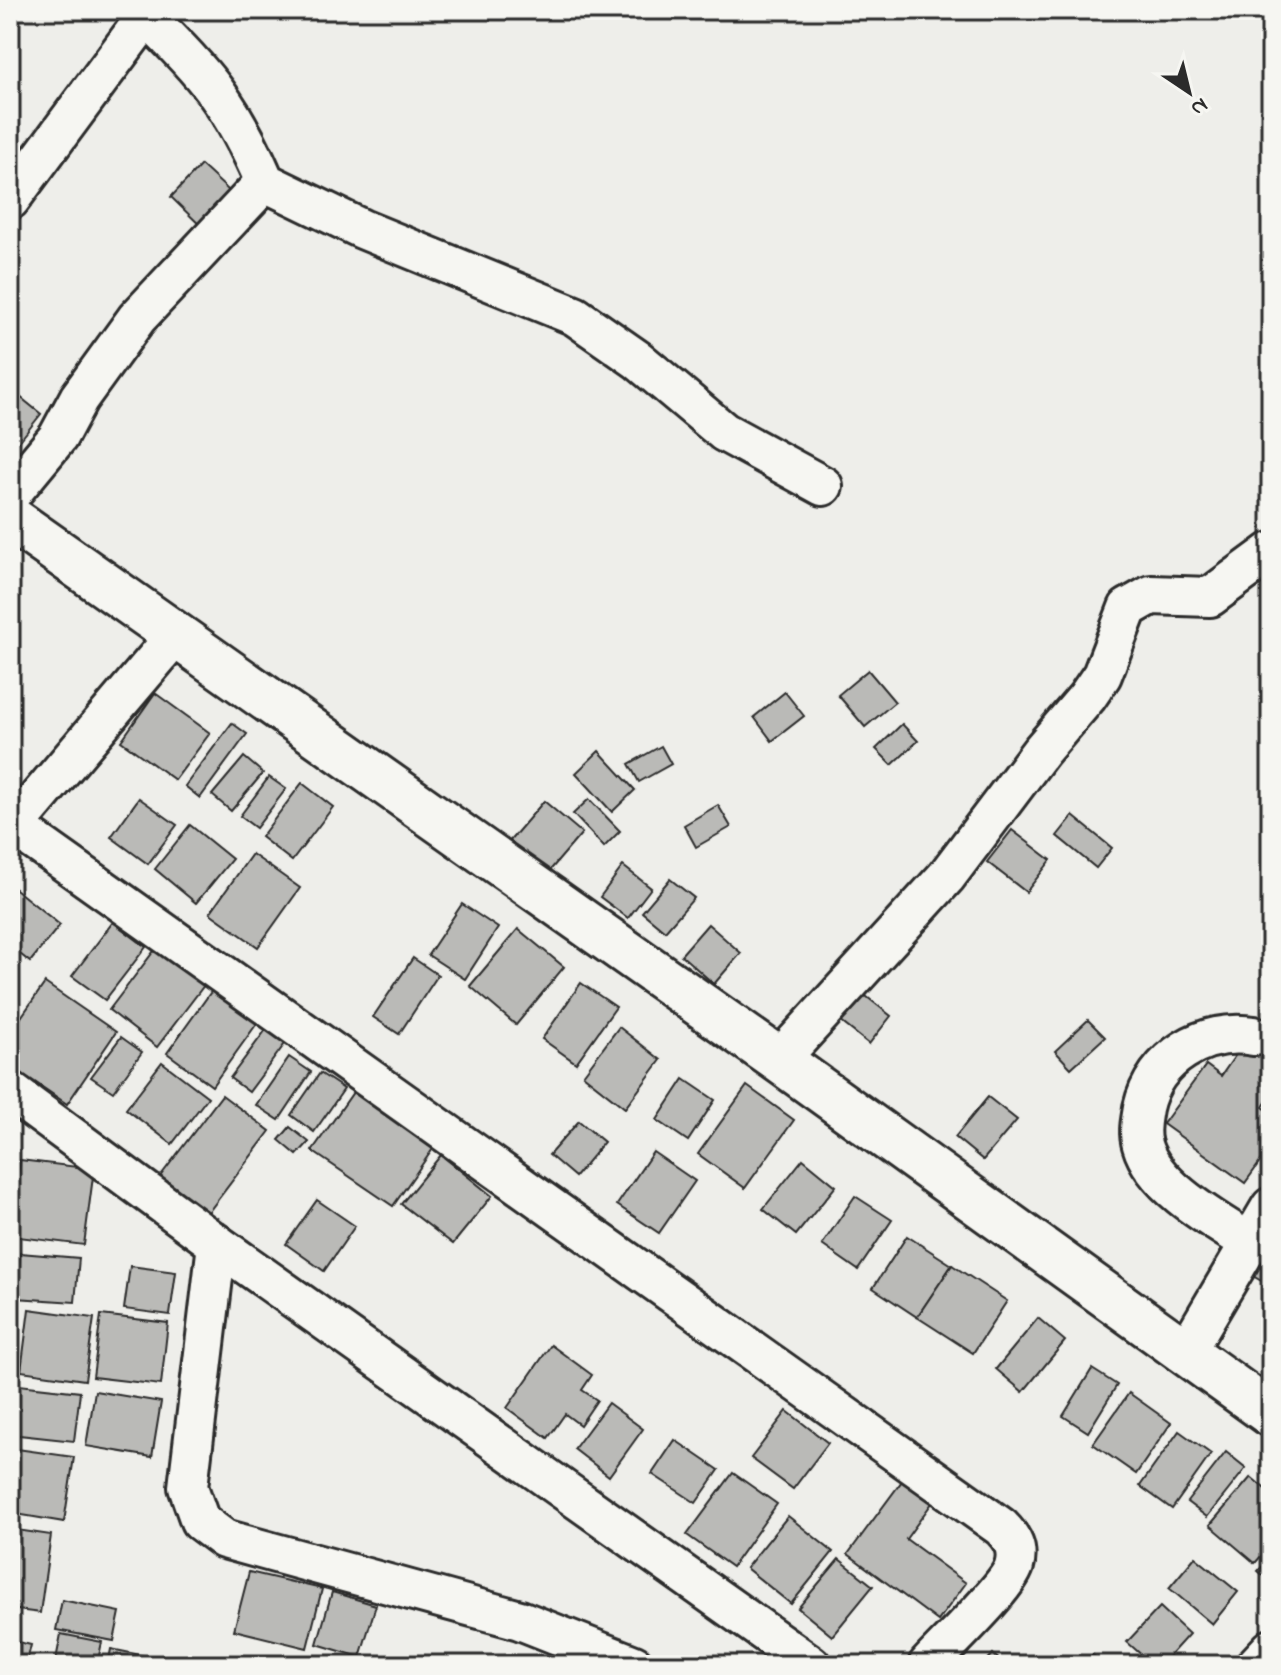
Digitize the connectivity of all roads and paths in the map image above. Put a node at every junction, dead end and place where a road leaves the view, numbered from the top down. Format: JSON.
{"nodes":[{"id":1,"x":149,"y":13,"type":"edge"},
{"id":2,"x":265,"y":182,"type":"junction"},
{"id":3,"x":10,"y":200,"type":"edge"},
{"id":4,"x":823,"y":486,"type":"dead end"},
{"id":5,"x":10,"y":495,"type":"edge"},
{"id":6,"x":10,"y":518,"type":"edge"},
{"id":7,"x":1271,"y":552,"type":"edge"},
{"id":8,"x":177,"y":634,"type":"junction"},
{"id":9,"x":12,"y":829,"type":"edge"},
{"id":10,"x":1254,"y":1036,"type":"dead end"},
{"id":11,"x":779,"y":1060,"type":"junction"},
{"id":12,"x":10,"y":1091,"type":"edge"},
{"id":13,"x":1271,"y":1207,"type":"edge"},
{"id":14,"x":1249,"y":1242,"type":"junction"},
{"id":15,"x":217,"y":1244,"type":"junction"},
{"id":16,"x":1185,"y":1353,"type":"junction"},
{"id":17,"x":1271,"y":1414,"type":"edge"},
{"id":18,"x":1271,"y":1649,"type":"edge"},
{"id":19,"x":634,"y":1665,"type":"edge"},
{"id":20,"x":811,"y":1665,"type":"edge"},
{"id":21,"x":928,"y":1665,"type":"edge"},
{"id":22,"x":1256,"y":1665,"type":"edge"}],
"edges":[{"from":1,"to":2,"type":"street"},
{"from":1,"to":3,"type":"street"},
{"from":2,"to":4,"type":"street"},
{"from":2,"to":5,"type":"street"},
{"from":6,"to":8,"type":"street"},
{"from":7,"to":11,"type":"street"},
{"from":8,"to":9,"type":"street"},
{"from":8,"to":11,"type":"street"},
{"from":9,"to":21,"type":"street"},
{"from":10,"to":14,"type":"street"},
{"from":11,"to":16,"type":"street"},
{"from":12,"to":15,"type":"street"},
{"from":13,"to":14,"type":"street"},
{"from":14,"to":16,"type":"street"},
{"from":15,"to":19,"type":"street"},
{"from":15,"to":20,"type":"street"},
{"from":16,"to":17,"type":"street"},
{"from":18,"to":22,"type":"street"}]}
